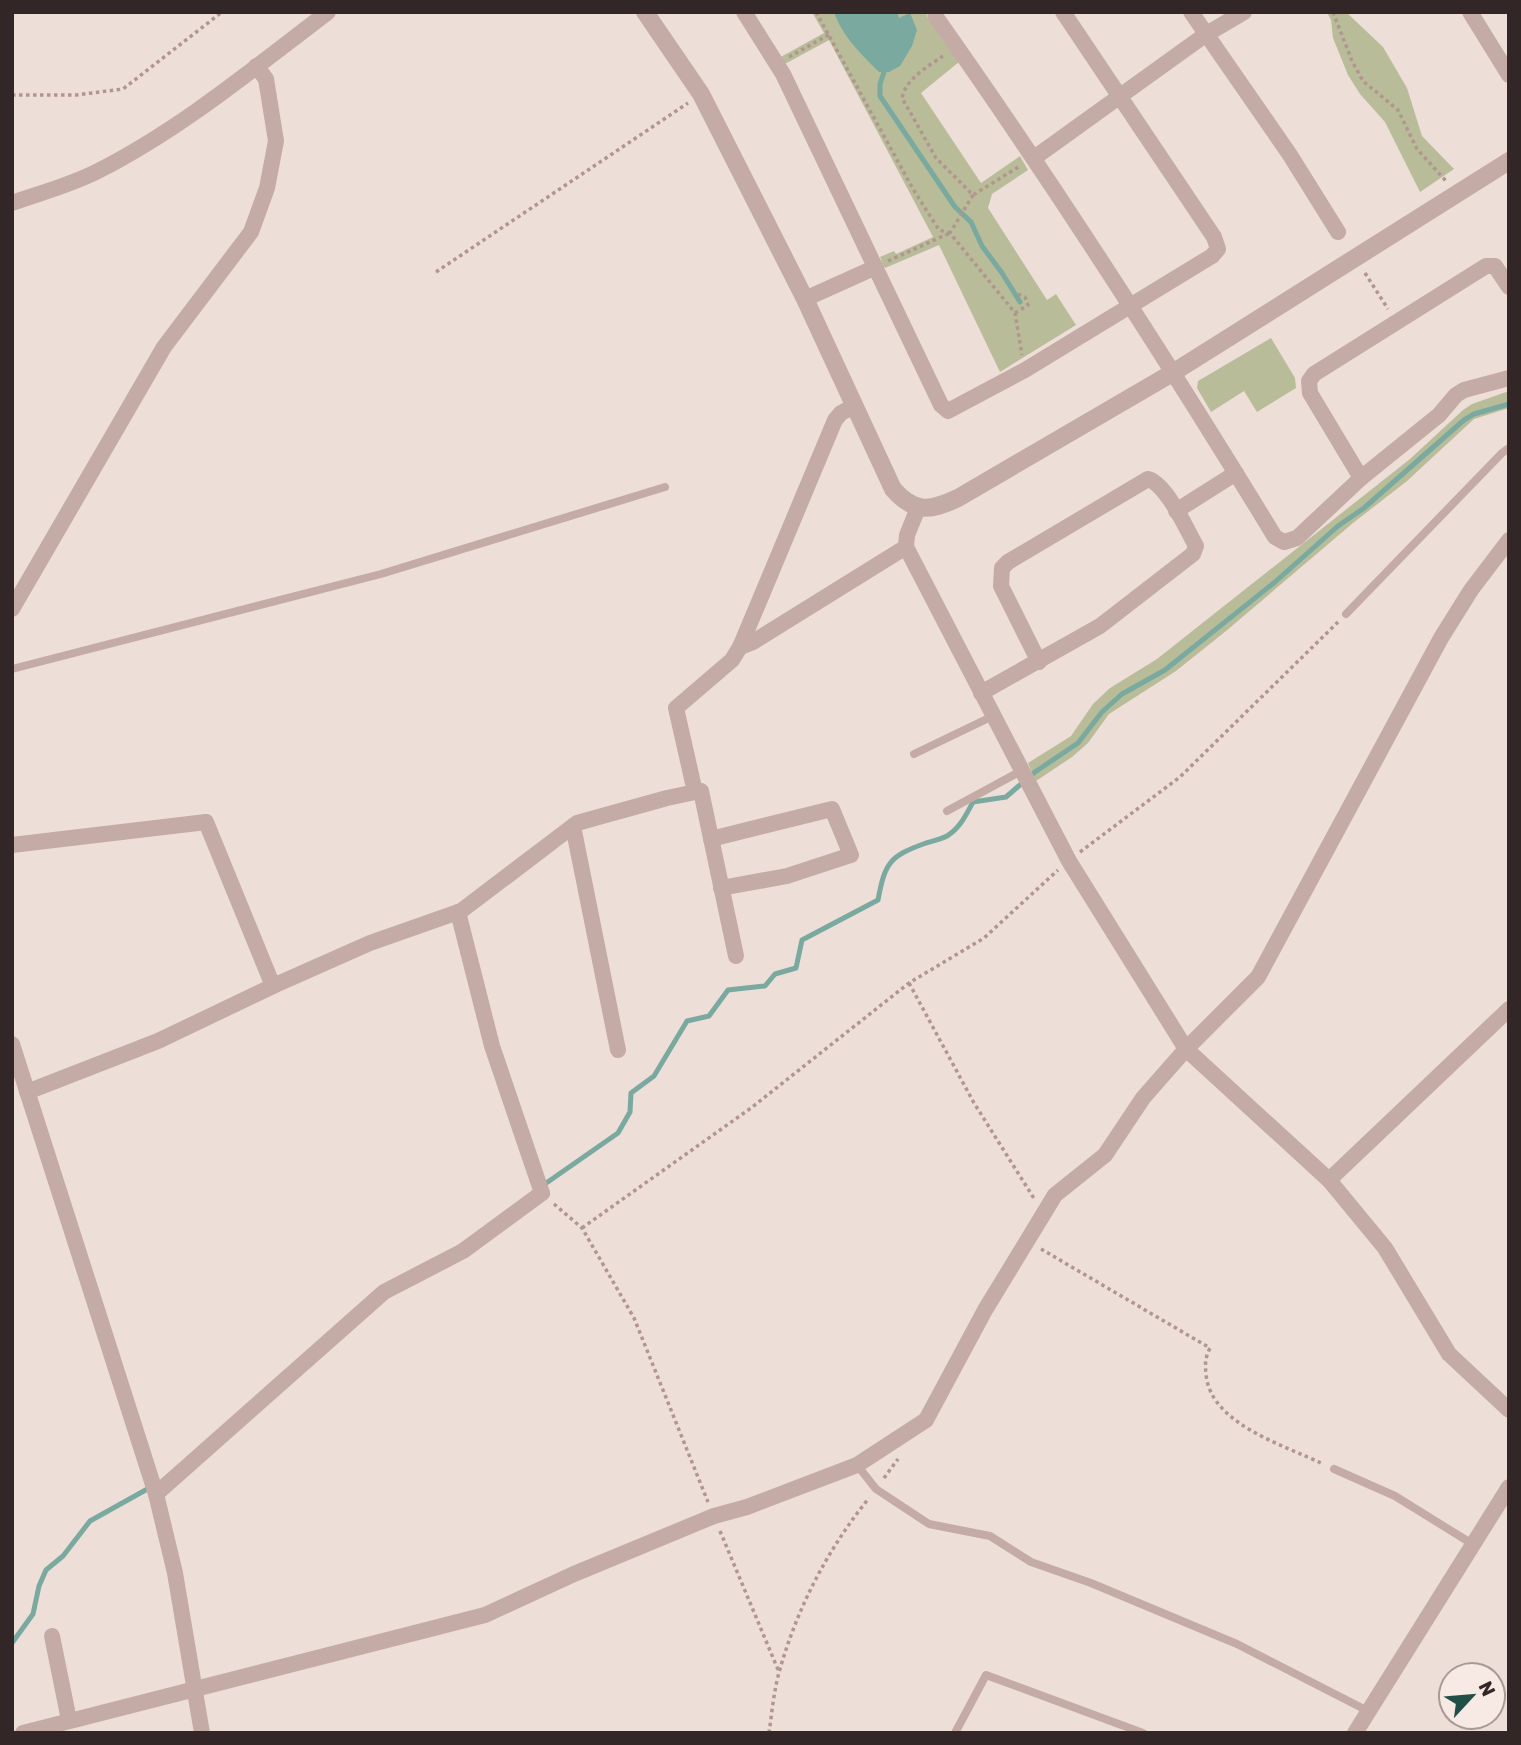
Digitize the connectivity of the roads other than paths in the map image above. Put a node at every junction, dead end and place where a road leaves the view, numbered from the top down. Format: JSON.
{"nodes":[{"id":1,"x":328,"y":12,"type":"edge"},
{"id":2,"x":645,"y":12,"type":"edge"},
{"id":3,"x":744,"y":12,"type":"edge"},
{"id":4,"x":935,"y":12,"type":"edge"},
{"id":5,"x":1063,"y":12,"type":"edge"},
{"id":6,"x":1191,"y":12,"type":"edge"},
{"id":7,"x":1244,"y":12,"type":"edge"},
{"id":8,"x":1470,"y":12,"type":"edge"},
{"id":9,"x":1205,"y":35,"type":"junction"},
{"id":10,"x":256,"y":66,"type":"junction"},
{"id":11,"x":1509,"y":75,"type":"edge"},
{"id":12,"x":1121,"y":95,"type":"junction"},
{"id":13,"x":1034,"y":158,"type":"junction"},
{"id":14,"x":1509,"y":161,"type":"edge"},
{"id":15,"x":12,"y":203,"type":"edge"},
{"id":16,"x":1338,"y":232,"type":"dead end"},
{"id":17,"x":876,"y":267,"type":"junction"},
{"id":18,"x":1509,"y":287,"type":"edge"},
{"id":19,"x":805,"y":299,"type":"junction"},
{"id":20,"x":1132,"y":305,"type":"junction"},
{"id":21,"x":1174,"y":372,"type":"junction"},
{"id":22,"x":1509,"y":378,"type":"edge"},
{"id":23,"x":854,"y":406,"type":"junction"},
{"id":24,"x":1509,"y":448,"type":"edge"},
{"id":25,"x":1236,"y":473,"type":"junction"},
{"id":26,"x":1361,"y":478,"type":"junction"},
{"id":27,"x":665,"y":486,"type":"dead end"},
{"id":28,"x":918,"y":508,"type":"junction"},
{"id":29,"x":1176,"y":511,"type":"junction"},
{"id":30,"x":1509,"y":541,"type":"edge"},
{"id":31,"x":906,"y":547,"type":"junction"},
{"id":32,"x":12,"y":609,"type":"edge"},
{"id":33,"x":1346,"y":614,"type":"road end"},
{"id":34,"x":740,"y":647,"type":"junction"},
{"id":35,"x":1039,"y":662,"type":"junction"},
{"id":36,"x":12,"y":669,"type":"edge"},
{"id":37,"x":981,"y":693,"type":"junction"},
{"id":38,"x":993,"y":716,"type":"junction"},
{"id":39,"x":914,"y":754,"type":"dead end"},
{"id":40,"x":1021,"y":771,"type":"junction"},
{"id":41,"x":695,"y":792,"type":"junction"},
{"id":42,"x":947,"y":811,"type":"dead end"},
{"id":43,"x":573,"y":827,"type":"junction"},
{"id":44,"x":711,"y":839,"type":"junction"},
{"id":45,"x":12,"y":845,"type":"edge"},
{"id":46,"x":721,"y":888,"type":"junction"},
{"id":47,"x":458,"y":912,"type":"junction"},
{"id":48,"x":736,"y":956,"type":"dead end"},
{"id":49,"x":272,"y":986,"type":"junction"},
{"id":50,"x":1509,"y":1010,"type":"edge"},
{"id":51,"x":12,"y":1044,"type":"edge"},
{"id":52,"x":1186,"y":1049,"type":"junction"},
{"id":53,"x":618,"y":1050,"type":"dead end"},
{"id":54,"x":27,"y":1091,"type":"junction"},
{"id":55,"x":1329,"y":1180,"type":"junction"},
{"id":56,"x":1509,"y":1410,"type":"edge"},
{"id":57,"x":857,"y":1465,"type":"junction"},
{"id":58,"x":1334,"y":1469,"type":"road end"},
{"id":59,"x":1509,"y":1488,"type":"edge"},
{"id":60,"x":156,"y":1494,"type":"junction"},
{"id":61,"x":1474,"y":1545,"type":"junction"},
{"id":62,"x":52,"y":1636,"type":"dead end"},
{"id":63,"x":195,"y":1689,"type":"junction"},
{"id":64,"x":1368,"y":1711,"type":"junction"},
{"id":65,"x":86,"y":1716,"type":"junction"},
{"id":66,"x":69,"y":1720,"type":"junction"},
{"id":67,"x":23,"y":1733,"type":"edge"},
{"id":68,"x":89,"y":1733,"type":"edge"},
{"id":69,"x":202,"y":1733,"type":"edge"},
{"id":70,"x":955,"y":1733,"type":"edge"},
{"id":71,"x":1143,"y":1733,"type":"edge"},
{"id":72,"x":1355,"y":1733,"type":"edge"}],
"edges":[{"from":1,"to":10,"type":"street"},
{"from":2,"to":19,"type":"street"},
{"from":3,"to":17,"type":"street"},
{"from":4,"to":13,"type":"street"},
{"from":5,"to":12,"type":"street"},
{"from":6,"to":9,"type":"street"},
{"from":7,"to":9,"type":"street"},
{"from":8,"to":11,"type":"street"},
{"from":9,"to":12,"type":"street"},
{"from":9,"to":16,"type":"street"},
{"from":10,"to":15,"type":"street"},
{"from":10,"to":32,"type":"street"},
{"from":12,"to":13,"type":"street"},
{"from":12,"to":20,"type":"street"},
{"from":13,"to":20,"type":"street"},
{"from":14,"to":21,"type":"street"},
{"from":17,"to":19,"type":"street"},
{"from":17,"to":20,"type":"street"},
{"from":18,"to":26,"type":"street"},
{"from":19,"to":23,"type":"street"},
{"from":20,"to":21,"type":"street"},
{"from":21,"to":25,"type":"street"},
{"from":21,"to":28,"type":"street"},
{"from":22,"to":26,"type":"street"},
{"from":23,"to":28,"type":"street"},
{"from":23,"to":34,"type":"street"},
{"from":24,"to":33,"type":"lane"},
{"from":25,"to":26,"type":"street"},
{"from":25,"to":29,"type":"street"},
{"from":27,"to":36,"type":"lane"},
{"from":28,"to":31,"type":"street"},
{"from":29,"to":35,"type":"street"},
{"from":29,"to":35,"type":"street"},
{"from":30,"to":52,"type":"street"},
{"from":31,"to":34,"type":"street"},
{"from":31,"to":37,"type":"street"},
{"from":34,"to":41,"type":"street"},
{"from":35,"to":37,"type":"street"},
{"from":37,"to":38,"type":"street"},
{"from":38,"to":39,"type":"lane"},
{"from":38,"to":40,"type":"street"},
{"from":40,"to":42,"type":"lane"},
{"from":40,"to":52,"type":"street"},
{"from":41,"to":43,"type":"street"},
{"from":41,"to":44,"type":"street"},
{"from":43,"to":47,"type":"street"},
{"from":43,"to":53,"type":"street"},
{"from":44,"to":46,"type":"street"},
{"from":44,"to":46,"type":"street"},
{"from":45,"to":49,"type":"street"},
{"from":46,"to":48,"type":"street"},
{"from":47,"to":49,"type":"street"},
{"from":47,"to":60,"type":"street"},
{"from":49,"to":54,"type":"street"},
{"from":50,"to":55,"type":"street"},
{"from":51,"to":54,"type":"street"},
{"from":52,"to":55,"type":"street"},
{"from":52,"to":57,"type":"street"},
{"from":54,"to":60,"type":"street"},
{"from":55,"to":56,"type":"street"},
{"from":57,"to":63,"type":"street"},
{"from":57,"to":64,"type":"lane"},
{"from":58,"to":61,"type":"lane"},
{"from":59,"to":61,"type":"street"},
{"from":60,"to":63,"type":"street"},
{"from":61,"to":64,"type":"street"},
{"from":62,"to":66,"type":"street"},
{"from":63,"to":65,"type":"street"},
{"from":63,"to":69,"type":"street"},
{"from":64,"to":72,"type":"street"},
{"from":65,"to":66,"type":"street"},
{"from":65,"to":68,"type":"street"},
{"from":66,"to":67,"type":"street"},
{"from":70,"to":71,"type":"lane"}]}
